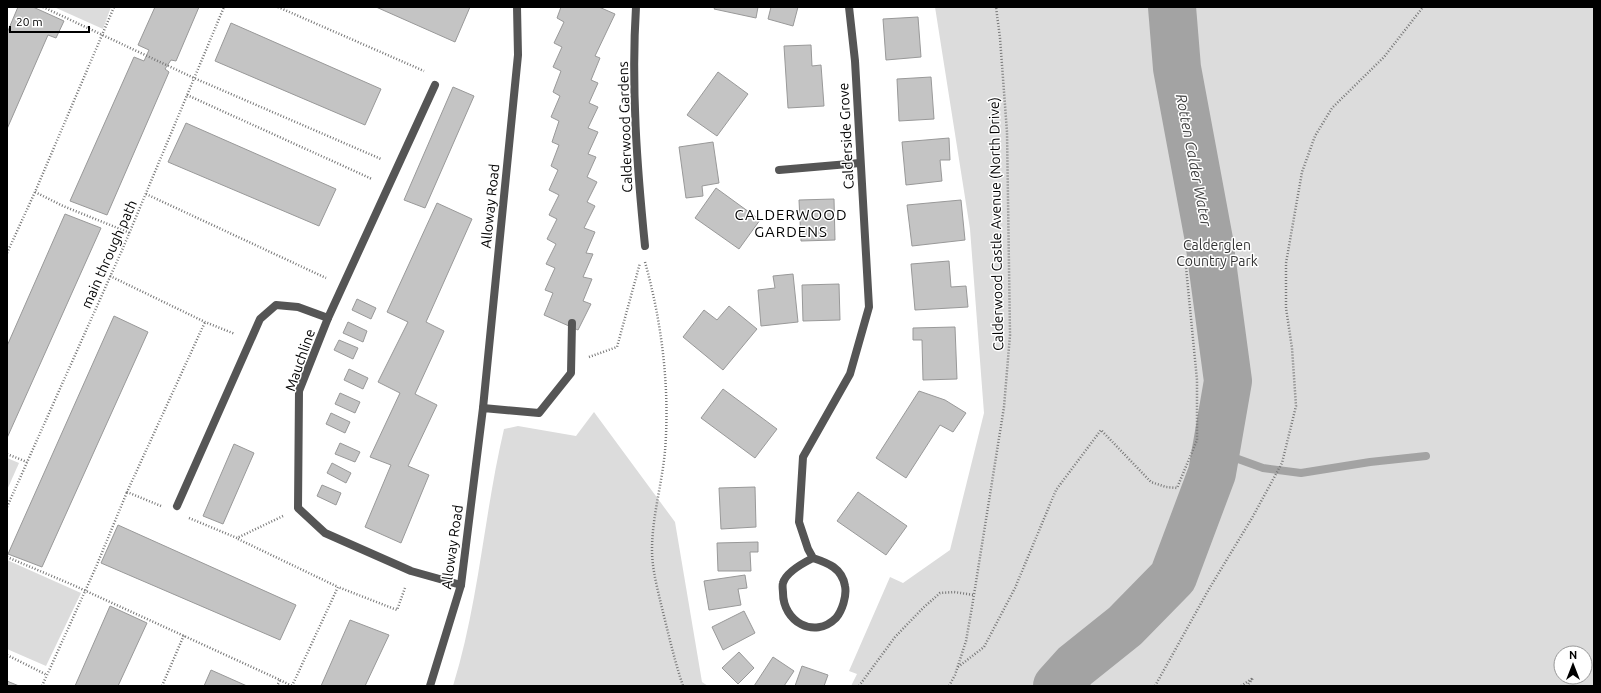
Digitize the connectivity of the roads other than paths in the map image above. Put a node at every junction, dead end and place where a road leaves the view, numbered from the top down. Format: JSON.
{"nodes":[{"id":1,"x":517,"y":7,"type":"edge"},
{"id":2,"x":636,"y":7,"type":"edge"},
{"id":3,"x":849,"y":7,"type":"edge"},
{"id":4,"x":435,"y":85,"type":"dead end"},
{"id":5,"x":860,"y":163,"type":"junction"},
{"id":6,"x":779,"y":170,"type":"dead end"},
{"id":7,"x":645,"y":246,"type":"road end"},
{"id":8,"x":328,"y":318,"type":"junction"},
{"id":9,"x":572,"y":324,"type":"dead end"},
{"id":10,"x":483,"y":408,"type":"junction"},
{"id":11,"x":177,"y":506,"type":"dead end"},
{"id":12,"x":813,"y":558,"type":"junction"},
{"id":13,"x":461,"y":585,"type":"junction"},
{"id":14,"x":430,"y":686,"type":"edge"}],
"edges":[{"from":1,"to":10,"type":"street","name":"Alloway Road"},
{"from":2,"to":7,"type":"street","name":"Calderwood Gardens"},
{"from":3,"to":5,"type":"street","name":"Calderside Grove"},
{"from":4,"to":8,"type":"street","name":"Mauchline"},
{"from":5,"to":6,"type":"street"},
{"from":5,"to":12,"type":"street","name":"Calderside Grove"},
{"from":8,"to":11,"type":"street"},
{"from":8,"to":13,"type":"street","name":"Mauchline"},
{"from":9,"to":10,"type":"street"},
{"from":10,"to":13,"type":"street","name":"Alloway Road"},
{"from":12,"to":12,"type":"street"},
{"from":13,"to":14,"type":"street","name":"Alloway Road"}]}
